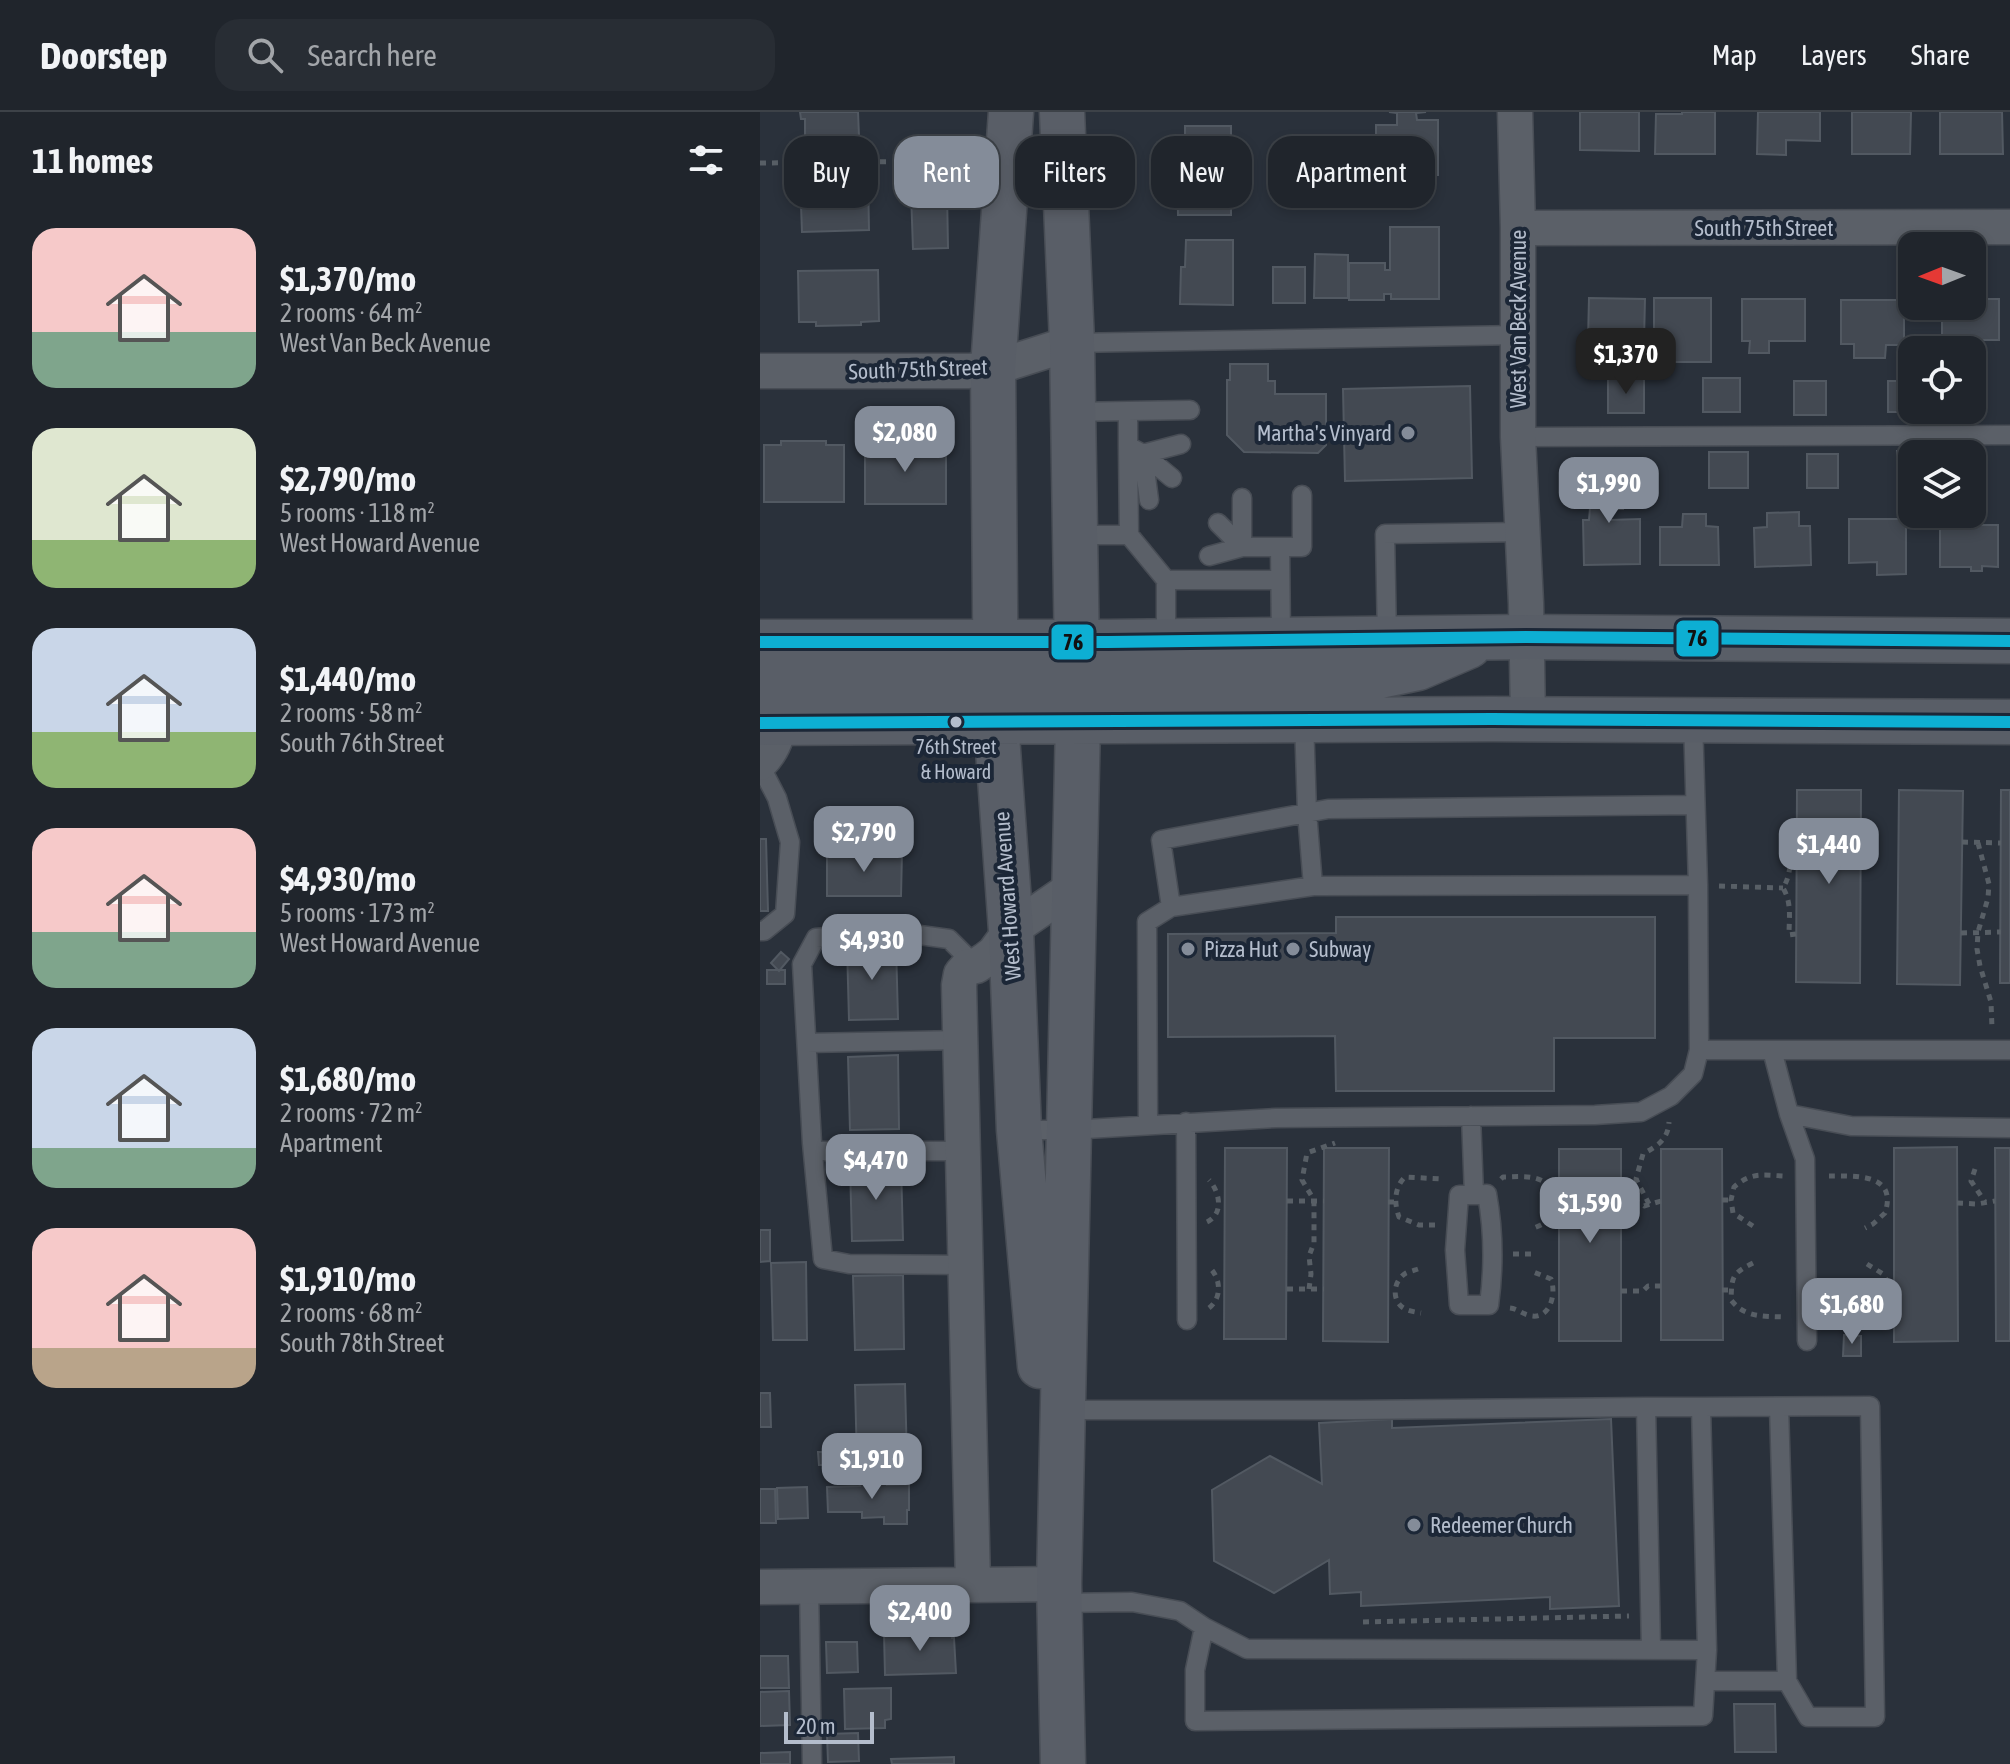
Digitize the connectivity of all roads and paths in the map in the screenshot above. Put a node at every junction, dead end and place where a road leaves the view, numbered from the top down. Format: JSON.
{"nodes":[{"id":1,"x":1011,"y":112,"type":"edge"},
{"id":2,"x":1062,"y":112,"type":"edge"},
{"id":3,"x":1515,"y":112,"type":"edge"},
{"id":4,"x":894,"y":162,"type":"edge"},
{"id":5,"x":760,"y":163,"type":"edge"},
{"id":6,"x":2010,"y":227,"type":"edge"},
{"id":7,"x":1518,"y":228,"type":"junction"},
{"id":8,"x":1519,"y":335,"type":"junction"},
{"id":9,"x":1072,"y":343,"type":"junction"},
{"id":10,"x":993,"y":368,"type":"junction"},
{"id":11,"x":760,"y":371,"type":"edge"},
{"id":12,"x":1190,"y":410,"type":"dead end"},
{"id":13,"x":1128,"y":411,"type":"junction"},
{"id":14,"x":1073,"y":412,"type":"junction"},
{"id":15,"x":2010,"y":435,"type":"edge"},
{"id":16,"x":1518,"y":437,"type":"junction"},
{"id":17,"x":1181,"y":444,"type":"dead end"},
{"id":18,"x":1135,"y":450,"type":"junction"},
{"id":19,"x":1172,"y":478,"type":"dead end"},
{"id":20,"x":1302,"y":495,"type":"dead end"},
{"id":21,"x":1242,"y":498,"type":"dead end"},
{"id":22,"x":1149,"y":500,"type":"dead end"},
{"id":23,"x":1218,"y":523,"type":"dead end"},
{"id":24,"x":1523,"y":532,"type":"junction"},
{"id":25,"x":1076,"y":535,"type":"junction"},
{"id":26,"x":1129,"y":535,"type":"junction"},
{"id":27,"x":1242,"y":547,"type":"junction"},
{"id":28,"x":1280,"y":547,"type":"junction"},
{"id":29,"x":1209,"y":556,"type":"dead end"},
{"id":30,"x":1166,"y":580,"type":"junction"},
{"id":31,"x":1280,"y":580,"type":"junction"},
{"id":32,"x":1508,"y":637,"type":"junction"},
{"id":33,"x":1387,"y":639,"type":"junction"},
{"id":34,"x":1281,"y":640,"type":"junction"},
{"id":35,"x":1166,"y":641,"type":"junction"},
{"id":36,"x":2010,"y":641,"type":"edge"},
{"id":37,"x":760,"y":642,"type":"edge"},
{"id":38,"x":996,"y":661,"type":"junction"},
{"id":39,"x":1078,"y":681,"type":"junction"},
{"id":40,"x":760,"y":682,"type":"edge"},
{"id":41,"x":1528,"y":719,"type":"junction"},
{"id":42,"x":1304,"y":720,"type":"junction"},
{"id":43,"x":1693,"y":720,"type":"junction"},
{"id":44,"x":996,"y":722,"type":"junction"},
{"id":45,"x":2010,"y":722,"type":"edge"},
{"id":46,"x":770,"y":723,"type":"edge"},
{"id":47,"x":760,"y":764,"type":"edge"},
{"id":48,"x":1695,"y":805,"type":"junction"},
{"id":49,"x":1307,"y":812,"type":"junction"},
{"id":50,"x":1797,"y":842,"type":"dead end"},
{"id":51,"x":1962,"y":842,"type":"dead end"},
{"id":52,"x":1978,"y":843,"type":"junction"},
{"id":53,"x":2001,"y":843,"type":"dead end"},
{"id":54,"x":1698,"y":885,"type":"junction"},
{"id":55,"x":1075,"y":886,"type":"junction"},
{"id":56,"x":1313,"y":886,"type":"junction"},
{"id":57,"x":1752,"y":887,"type":"dead end"},
{"id":58,"x":1783,"y":888,"type":"junction"},
{"id":59,"x":1171,"y":907,"type":"junction"},
{"id":60,"x":1011,"y":930,"type":"junction"},
{"id":61,"x":760,"y":931,"type":"edge"},
{"id":62,"x":1978,"y":932,"type":"junction"},
{"id":63,"x":2001,"y":932,"type":"dead end"},
{"id":64,"x":1961,"y":933,"type":"dead end"},
{"id":65,"x":1796,"y":934,"type":"dead end"},
{"id":66,"x":976,"y":966,"type":"junction"},
{"id":67,"x":1992,"y":1012,"type":"dead end"},
{"id":68,"x":961,"y":1040,"type":"junction"},
{"id":69,"x":807,"y":1043,"type":"junction"},
{"id":70,"x":1699,"y":1050,"type":"junction"},
{"id":71,"x":1772,"y":1050,"type":"junction"},
{"id":72,"x":2010,"y":1050,"type":"edge"},
{"id":73,"x":1671,"y":1096,"type":"junction"},
{"id":74,"x":1789,"y":1114,"type":"junction"},
{"id":75,"x":1471,"y":1116,"type":"junction"},
{"id":76,"x":1350,"y":1118,"type":"junction"},
{"id":77,"x":1186,"y":1122,"type":"junction"},
{"id":78,"x":1148,"y":1125,"type":"junction"},
{"id":79,"x":2010,"y":1128,"type":"edge"},
{"id":80,"x":1019,"y":1130,"type":"junction"},
{"id":81,"x":1069,"y":1130,"type":"junction"},
{"id":82,"x":813,"y":1151,"type":"junction"},
{"id":83,"x":963,"y":1151,"type":"junction"},
{"id":84,"x":1975,"y":1169,"type":"dead end"},
{"id":85,"x":1753,"y":1175,"type":"dead end"},
{"id":86,"x":1526,"y":1177,"type":"dead end"},
{"id":87,"x":1860,"y":1177,"type":"dead end"},
{"id":88,"x":1424,"y":1178,"type":"dead end"},
{"id":89,"x":1474,"y":1195,"type":"junction"},
{"id":90,"x":1314,"y":1200,"type":"junction"},
{"id":91,"x":1722,"y":1200,"type":"dead end"},
{"id":92,"x":1731,"y":1200,"type":"junction"},
{"id":93,"x":1287,"y":1201,"type":"dead end"},
{"id":94,"x":1324,"y":1201,"type":"dead end"},
{"id":95,"x":1621,"y":1201,"type":"dead end"},
{"id":96,"x":1661,"y":1201,"type":"dead end"},
{"id":97,"x":1995,"y":1201,"type":"dead end"},
{"id":98,"x":1388,"y":1202,"type":"dead end"},
{"id":99,"x":1396,"y":1202,"type":"junction"},
{"id":100,"x":1985,"y":1202,"type":"junction"},
{"id":101,"x":1957,"y":1203,"type":"dead end"},
{"id":102,"x":1649,"y":1204,"type":"junction"},
{"id":103,"x":1419,"y":1225,"type":"dead end"},
{"id":104,"x":1753,"y":1226,"type":"dead end"},
{"id":105,"x":1865,"y":1228,"type":"dead end"},
{"id":106,"x":1531,"y":1229,"type":"dead end"},
{"id":107,"x":1753,"y":1263,"type":"dead end"},
{"id":108,"x":1867,"y":1264,"type":"dead end"},
{"id":109,"x":965,"y":1265,"type":"junction"},
{"id":110,"x":1418,"y":1269,"type":"dead end"},
{"id":111,"x":1531,"y":1271,"type":"dead end"},
{"id":112,"x":1661,"y":1286,"type":"dead end"},
{"id":113,"x":1287,"y":1289,"type":"dead end"},
{"id":114,"x":1309,"y":1289,"type":"junction"},
{"id":115,"x":1324,"y":1289,"type":"dead end"},
{"id":116,"x":1722,"y":1290,"type":"dead end"},
{"id":117,"x":1732,"y":1290,"type":"junction"},
{"id":118,"x":1621,"y":1291,"type":"dead end"},
{"id":119,"x":1421,"y":1313,"type":"dead end"},
{"id":120,"x":1528,"y":1315,"type":"dead end"},
{"id":121,"x":1753,"y":1316,"type":"dead end"},
{"id":122,"x":1861,"y":1319,"type":"dead end"},
{"id":123,"x":1187,"y":1320,"type":"dead end"},
{"id":124,"x":1807,"y":1341,"type":"dead end"},
{"id":125,"x":1646,"y":1407,"type":"junction"},
{"id":126,"x":1701,"y":1407,"type":"junction"},
{"id":127,"x":1779,"y":1407,"type":"junction"},
{"id":128,"x":1063,"y":1410,"type":"junction"},
{"id":129,"x":973,"y":1585,"type":"junction"},
{"id":130,"x":809,"y":1586,"type":"junction"},
{"id":131,"x":760,"y":1587,"type":"edge"},
{"id":132,"x":1059,"y":1593,"type":"junction"},
{"id":133,"x":1628,"y":1606,"type":"dead end"},
{"id":134,"x":1363,"y":1622,"type":"dead end"},
{"id":135,"x":1204,"y":1627,"type":"junction"},
{"id":136,"x":1651,"y":1649,"type":"junction"},
{"id":137,"x":1707,"y":1650,"type":"junction"},
{"id":138,"x":1705,"y":1681,"type":"junction"},
{"id":139,"x":1787,"y":1681,"type":"junction"},
{"id":140,"x":812,"y":1764,"type":"edge"},
{"id":141,"x":1063,"y":1764,"type":"edge"}],
"edges":[{"from":1,"to":10,"type":"main road","name":"West Howard Avenue"},
{"from":2,"to":9,"type":"main road","name":"West Howard Avenue"},
{"from":3,"to":7,"type":"street","name":"West Van Beck Avenue"},
{"from":4,"to":5,"type":"path"},
{"from":6,"to":7,"type":"street","name":"South 75th Street"},
{"from":7,"to":8,"type":"street","name":"West Van Beck Avenue"},
{"from":8,"to":9,"type":"lane"},
{"from":8,"to":16,"type":"street","name":"West Van Beck Avenue"},
{"from":9,"to":10,"type":"street","name":"South 75th Street"},
{"from":9,"to":14,"type":"main road","name":"West Howard Avenue"},
{"from":10,"to":11,"type":"street","name":"South 75th Street"},
{"from":10,"to":38,"type":"main road","name":"West Howard Avenue"},
{"from":12,"to":13,"type":"lane"},
{"from":13,"to":14,"type":"lane"},
{"from":13,"to":18,"type":"lane"},
{"from":14,"to":25,"type":"main road","name":"West Howard Avenue"},
{"from":15,"to":16,"type":"lane"},
{"from":16,"to":24,"type":"street","name":"West Van Beck Avenue"},
{"from":17,"to":18,"type":"lane"},
{"from":18,"to":19,"type":"lane"},
{"from":18,"to":22,"type":"lane"},
{"from":18,"to":26,"type":"lane"},
{"from":20,"to":28,"type":"lane"},
{"from":21,"to":27,"type":"lane"},
{"from":23,"to":27,"type":"lane"},
{"from":24,"to":32,"type":"street","name":"West Van Beck Avenue"},
{"from":24,"to":33,"type":"lane"},
{"from":25,"to":26,"type":"lane"},
{"from":25,"to":39,"type":"main road","name":"West Howard Avenue"},
{"from":26,"to":30,"type":"lane"},
{"from":27,"to":28,"type":"lane"},
{"from":27,"to":29,"type":"lane"},
{"from":28,"to":31,"type":"lane"},
{"from":30,"to":31,"type":"lane"},
{"from":30,"to":35,"type":"lane"},
{"from":31,"to":34,"type":"lane"},
{"from":32,"to":33,"type":"main road"},
{"from":32,"to":36,"type":"main road"},
{"from":32,"to":39,"type":"main road"},
{"from":32,"to":41,"type":"street","name":"West Van Beck Avenue"},
{"from":33,"to":34,"type":"main road"},
{"from":34,"to":35,"type":"main road"},
{"from":35,"to":39,"type":"main road"},
{"from":37,"to":38,"type":"main road"},
{"from":38,"to":39,"type":"main road"},
{"from":38,"to":40,"type":"main road"},
{"from":38,"to":44,"type":"main road","name":"West Howard Avenue"},
{"from":39,"to":42,"type":"main road"},
{"from":39,"to":44,"type":"main road"},
{"from":39,"to":55,"type":"main road","name":"West Howard Avenue"},
{"from":41,"to":42,"type":"main road"},
{"from":41,"to":43,"type":"main road"},
{"from":42,"to":49,"type":"lane"},
{"from":43,"to":45,"type":"main road"},
{"from":43,"to":48,"type":"lane"},
{"from":44,"to":46,"type":"main road"},
{"from":44,"to":60,"type":"main road","name":"West Howard Avenue"},
{"from":46,"to":47,"type":"street"},
{"from":47,"to":61,"type":"lane"},
{"from":48,"to":49,"type":"lane"},
{"from":48,"to":54,"type":"lane"},
{"from":49,"to":56,"type":"lane"},
{"from":49,"to":59,"type":"lane"},
{"from":50,"to":58,"type":"path"},
{"from":51,"to":52,"type":"path"},
{"from":52,"to":53,"type":"path"},
{"from":52,"to":62,"type":"path"},
{"from":54,"to":56,"type":"lane"},
{"from":54,"to":70,"type":"lane"},
{"from":55,"to":60,"type":"street"},
{"from":55,"to":81,"type":"main road","name":"West Howard Avenue"},
{"from":56,"to":59,"type":"lane"},
{"from":57,"to":58,"type":"path"},
{"from":58,"to":65,"type":"path"},
{"from":59,"to":78,"type":"lane"},
{"from":60,"to":66,"type":"street"},
{"from":60,"to":80,"type":"main road","name":"West Howard Avenue"},
{"from":62,"to":63,"type":"path"},
{"from":62,"to":64,"type":"path"},
{"from":62,"to":67,"type":"path"},
{"from":66,"to":68,"type":"street"},
{"from":66,"to":69,"type":"lane"},
{"from":68,"to":69,"type":"lane"},
{"from":68,"to":83,"type":"street"},
{"from":69,"to":82,"type":"lane"},
{"from":70,"to":71,"type":"lane"},
{"from":70,"to":73,"type":"lane"},
{"from":71,"to":72,"type":"lane"},
{"from":71,"to":74,"type":"lane"},
{"from":73,"to":75,"type":"lane"},
{"from":73,"to":102,"type":"path"},
{"from":74,"to":79,"type":"lane"},
{"from":74,"to":124,"type":"lane"},
{"from":75,"to":76,"type":"lane"},
{"from":75,"to":89,"type":"lane"},
{"from":76,"to":77,"type":"lane"},
{"from":76,"to":90,"type":"path"},
{"from":77,"to":78,"type":"lane"},
{"from":77,"to":123,"type":"lane"},
{"from":78,"to":81,"type":"lane"},
{"from":80,"to":81,"type":"lane"},
{"from":80,"to":132,"type":"main road","name":"West Howard Avenue"},
{"from":81,"to":128,"type":"main road","name":"West Howard Avenue"},
{"from":82,"to":83,"type":"lane"},
{"from":82,"to":109,"type":"lane"},
{"from":83,"to":109,"type":"street"},
{"from":84,"to":100,"type":"path"},
{"from":85,"to":92,"type":"path"},
{"from":86,"to":106,"type":"path"},
{"from":87,"to":105,"type":"path"},
{"from":88,"to":99,"type":"path"},
{"from":89,"to":89,"type":"lane"},
{"from":90,"to":93,"type":"path"},
{"from":90,"to":94,"type":"path"},
{"from":90,"to":114,"type":"path"},
{"from":91,"to":92,"type":"path"},
{"from":92,"to":104,"type":"path"},
{"from":95,"to":102,"type":"path"},
{"from":96,"to":102,"type":"path"},
{"from":97,"to":100,"type":"path"},
{"from":98,"to":99,"type":"path"},
{"from":99,"to":103,"type":"path"},
{"from":100,"to":101,"type":"path"},
{"from":107,"to":117,"type":"path"},
{"from":108,"to":122,"type":"path"},
{"from":109,"to":129,"type":"street"},
{"from":110,"to":119,"type":"path"},
{"from":111,"to":120,"type":"path"},
{"from":112,"to":118,"type":"path"},
{"from":113,"to":114,"type":"path"},
{"from":114,"to":115,"type":"path"},
{"from":116,"to":117,"type":"path"},
{"from":117,"to":121,"type":"path"},
{"from":125,"to":126,"type":"lane"},
{"from":125,"to":128,"type":"lane"},
{"from":125,"to":136,"type":"lane"},
{"from":126,"to":127,"type":"lane"},
{"from":126,"to":137,"type":"lane"},
{"from":127,"to":139,"type":"lane"},
{"from":127,"to":139,"type":"lane"},
{"from":128,"to":132,"type":"main road","name":"West Howard Avenue"},
{"from":129,"to":130,"type":"street"},
{"from":129,"to":132,"type":"street"},
{"from":130,"to":131,"type":"street"},
{"from":130,"to":140,"type":"lane"},
{"from":132,"to":135,"type":"lane"},
{"from":132,"to":141,"type":"main road","name":"West Howard Avenue"},
{"from":133,"to":134,"type":"path"},
{"from":135,"to":136,"type":"lane"},
{"from":135,"to":138,"type":"lane"},
{"from":136,"to":137,"type":"lane"},
{"from":137,"to":138,"type":"lane"},
{"from":138,"to":139,"type":"lane"}]}
